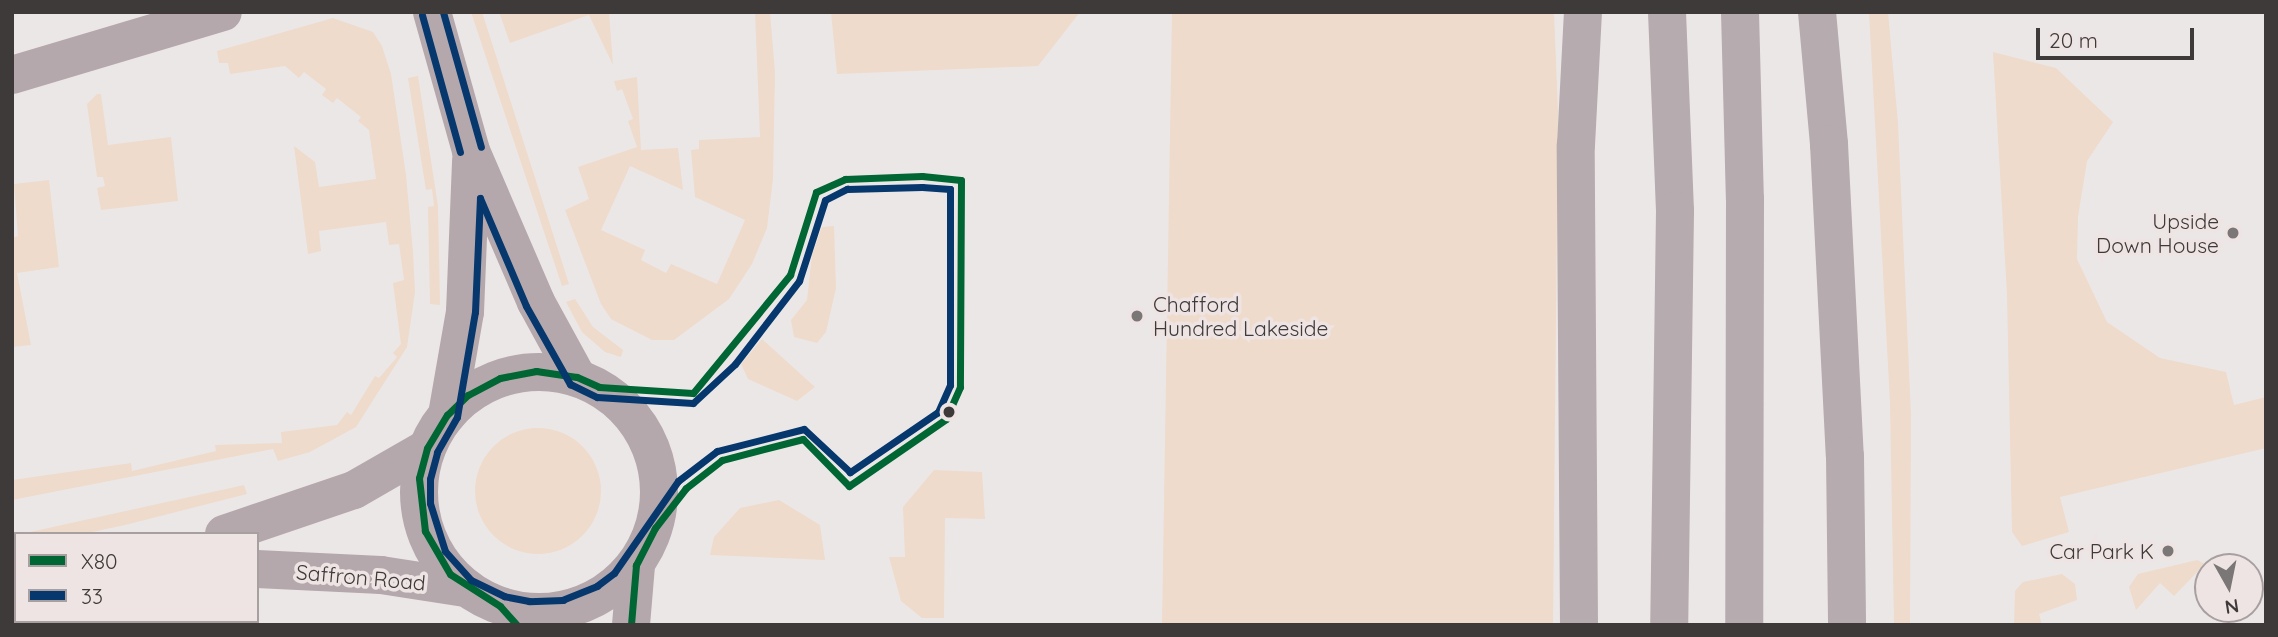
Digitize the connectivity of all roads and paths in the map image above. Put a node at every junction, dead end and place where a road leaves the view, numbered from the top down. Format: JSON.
{"nodes":[{"id":1,"x":223,"y":12,"type":"edge"},
{"id":2,"x":432,"y":12,"type":"edge"},
{"id":3,"x":1583,"y":12,"type":"edge"},
{"id":4,"x":1667,"y":12,"type":"edge"},
{"id":5,"x":1740,"y":12,"type":"edge"},
{"id":6,"x":1817,"y":12,"type":"edge"},
{"id":7,"x":12,"y":75,"type":"edge"},
{"id":8,"x":471,"y":151,"type":"junction"},
{"id":9,"x":577,"y":377,"type":"junction"},
{"id":10,"x":447,"y":415,"type":"junction"},
{"id":11,"x":427,"y":448,"type":"junction"},
{"id":12,"x":230,"y":532,"type":"edge"},
{"id":13,"x":636,"y":565,"type":"junction"},
{"id":14,"x":259,"y":569,"type":"edge"},
{"id":15,"x":465,"y":588,"type":"junction"},
{"id":16,"x":508,"y":616,"type":"edge"},
{"id":17,"x":631,"y":625,"type":"edge"},
{"id":18,"x":1579,"y":625,"type":"edge"},
{"id":19,"x":1669,"y":625,"type":"edge"},
{"id":20,"x":1744,"y":625,"type":"edge"},
{"id":21,"x":1847,"y":625,"type":"edge"}],
"edges":[{"from":1,"to":7,"type":"street"},
{"from":2,"to":8,"type":"street"},
{"from":3,"to":18,"type":"main road"},
{"from":4,"to":19,"type":"main road"},
{"from":5,"to":20,"type":"main road"},
{"from":6,"to":21,"type":"main road"},
{"from":8,"to":9,"type":"street"},
{"from":8,"to":10,"type":"street"},
{"from":9,"to":10,"type":"street"},
{"from":9,"to":13,"type":"street"},
{"from":10,"to":11,"type":"street"},
{"from":11,"to":12,"type":"street"},
{"from":11,"to":15,"type":"street"},
{"from":13,"to":16,"type":"street"},
{"from":13,"to":17,"type":"street"},
{"from":14,"to":15,"type":"street","name":"Saffron Road"},
{"from":15,"to":16,"type":"street"}]}
